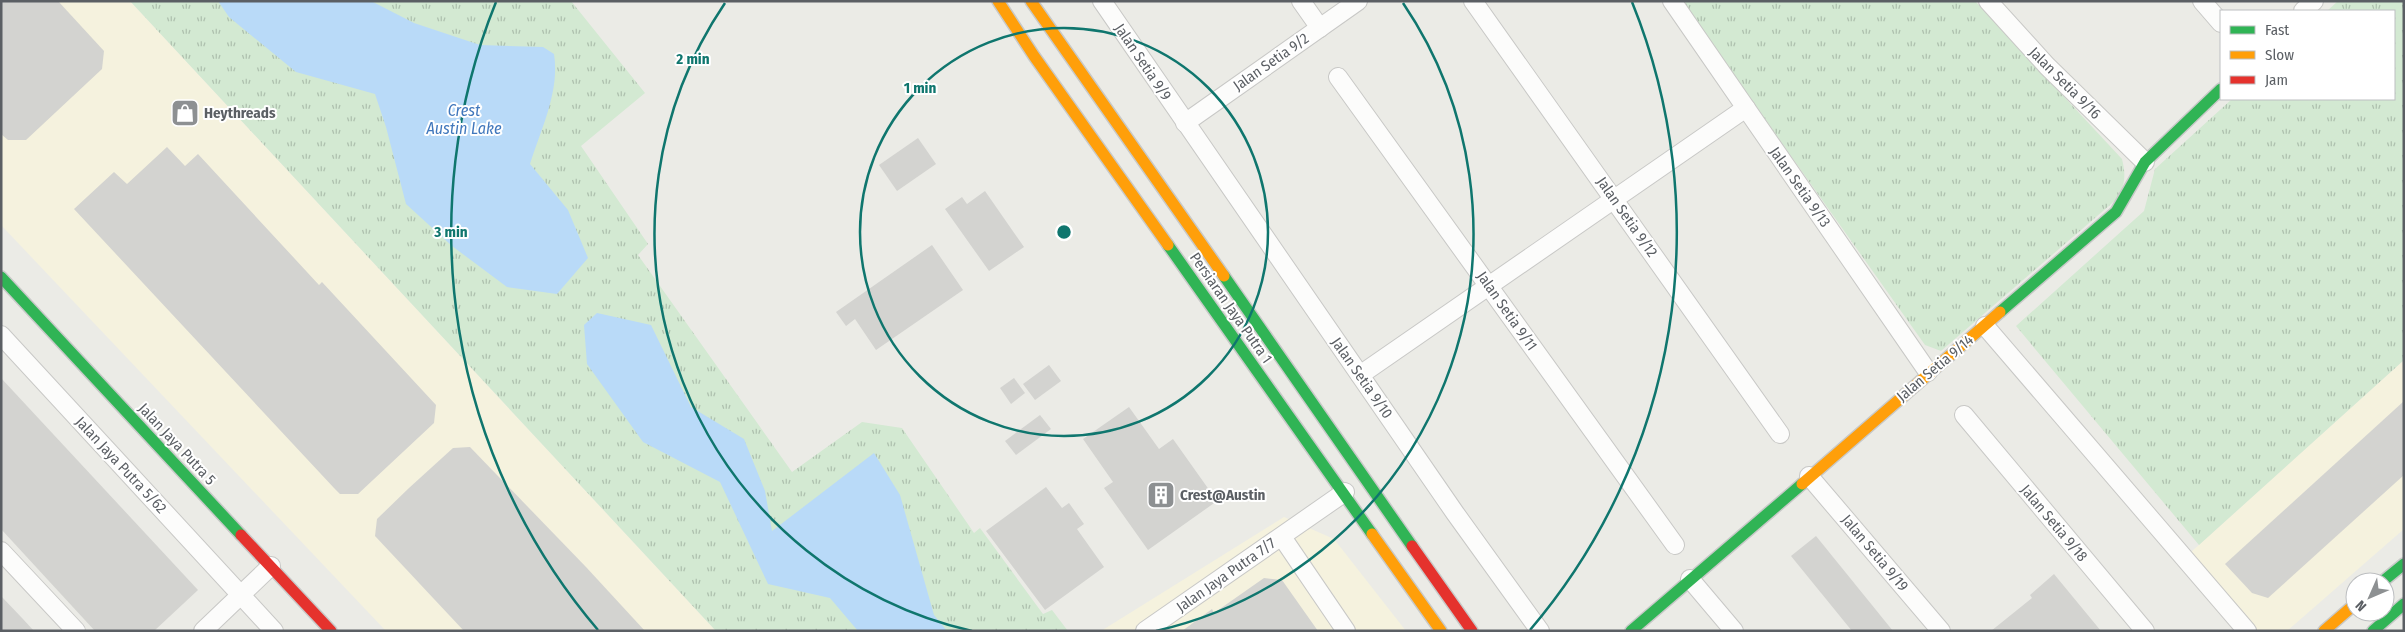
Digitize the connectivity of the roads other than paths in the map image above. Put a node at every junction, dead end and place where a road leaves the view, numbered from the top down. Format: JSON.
{"nodes":[{"id":1,"x":998,"y":1,"type":"edge"},
{"id":2,"x":1031,"y":1,"type":"edge"},
{"id":3,"x":1102,"y":1,"type":"edge"},
{"id":4,"x":1301,"y":1,"type":"edge"},
{"id":5,"x":1358,"y":1,"type":"edge"},
{"id":6,"x":1473,"y":1,"type":"edge"},
{"id":7,"x":1672,"y":1,"type":"edge"},
{"id":8,"x":1988,"y":1,"type":"edge"},
{"id":9,"x":2202,"y":1,"type":"edge"},
{"id":10,"x":2314,"y":1,"type":"edge"},
{"id":11,"x":2304,"y":10,"type":"edge"},
{"id":12,"x":2220,"y":22,"type":"edge"},
{"id":13,"x":1320,"y":28,"type":"junction"},
{"id":14,"x":1338,"y":77,"type":"dead end"},
{"id":15,"x":2220,"y":90,"type":"edge"},
{"id":16,"x":1746,"y":108,"type":"junction"},
{"id":17,"x":1185,"y":123,"type":"junction"},
{"id":18,"x":2145,"y":162,"type":"junction"},
{"id":19,"x":1614,"y":199,"type":"junction"},
{"id":20,"x":1,"y":277,"type":"edge"},
{"id":21,"x":1489,"y":286,"type":"junction"},
{"id":22,"x":1984,"y":326,"type":"junction"},
{"id":23,"x":1,"y":335,"type":"edge"},
{"id":24,"x":1928,"y":372,"type":"junction"},
{"id":25,"x":1360,"y":375,"type":"junction"},
{"id":26,"x":1964,"y":415,"type":"dead end"},
{"id":27,"x":1780,"y":434,"type":"dead end"},
{"id":28,"x":1809,"y":476,"type":"junction"},
{"id":29,"x":1345,"y":492,"type":"junction"},
{"id":30,"x":1282,"y":536,"type":"junction"},
{"id":31,"x":1675,"y":545,"type":"dead end"},
{"id":32,"x":1,"y":551,"type":"edge"},
{"id":33,"x":2404,"y":564,"type":"edge"},
{"id":34,"x":271,"y":566,"type":"junction"},
{"id":35,"x":2394,"y":572,"type":"edge"},
{"id":36,"x":1690,"y":579,"type":"junction"},
{"id":37,"x":241,"y":595,"type":"junction"},
{"id":38,"x":2395,"y":608,"type":"edge"},
{"id":39,"x":2345,"y":613,"type":"edge"},
{"id":40,"x":2347,"y":622,"type":"edge"},
{"id":41,"x":2404,"y":622,"type":"edge"},
{"id":42,"x":76,"y":631,"type":"edge"},
{"id":43,"x":203,"y":631,"type":"edge"},
{"id":44,"x":274,"y":631,"type":"edge"},
{"id":45,"x":332,"y":631,"type":"edge"},
{"id":46,"x":1145,"y":631,"type":"edge"},
{"id":47,"x":1346,"y":631,"type":"edge"},
{"id":48,"x":1441,"y":631,"type":"edge"},
{"id":49,"x":1472,"y":631,"type":"edge"},
{"id":50,"x":1540,"y":631,"type":"edge"},
{"id":51,"x":1631,"y":631,"type":"edge"},
{"id":52,"x":1734,"y":631,"type":"edge"},
{"id":53,"x":1941,"y":631,"type":"edge"},
{"id":54,"x":2145,"y":631,"type":"edge"},
{"id":55,"x":2247,"y":631,"type":"edge"},
{"id":56,"x":2324,"y":631,"type":"edge"},
{"id":57,"x":2335,"y":631,"type":"edge"}],
"edges":[{"from":1,"to":29,"type":"main road","name":"Persiaran Jaya Putra 1"},
{"from":2,"to":49,"type":"main road","name":"Persiaran Jaya Putra 1"},
{"from":3,"to":17,"type":"street","name":"Jalan Setia 9/9"},
{"from":4,"to":13,"type":"street"},
{"from":5,"to":13,"type":"street","name":"Jalan Setia 9/2"},
{"from":6,"to":19,"type":"street","name":"Jalan Setia 9/12"},
{"from":7,"to":16,"type":"street","name":"Jalan Setia 9/13"},
{"from":8,"to":18,"type":"street","name":"Jalan Setia 9/16"},
{"from":9,"to":12,"type":"street"},
{"from":10,"to":11,"type":"street"},
{"from":13,"to":17,"type":"street","name":"Jalan Setia 9/2"},
{"from":14,"to":21,"type":"street","name":"Jalan Setia 9/11"},
{"from":15,"to":18,"type":"main road","name":"Jalan Setia 9/14"},
{"from":16,"to":19,"type":"street"},
{"from":16,"to":24,"type":"street","name":"Jalan Setia 9/13"},
{"from":17,"to":25,"type":"street","name":"Jalan Setia 9/10"},
{"from":18,"to":22,"type":"main road","name":"Jalan Setia 9/14"},
{"from":19,"to":21,"type":"street"},
{"from":19,"to":27,"type":"street","name":"Jalan Setia 9/12"},
{"from":20,"to":34,"type":"main road","name":"Jalan Jaya Putra 5"},
{"from":21,"to":25,"type":"street"},
{"from":21,"to":31,"type":"street","name":"Jalan Setia 9/11"},
{"from":22,"to":24,"type":"main road","name":"Jalan Setia 9/14"},
{"from":22,"to":55,"type":"street"},
{"from":23,"to":37,"type":"street","name":"Jalan Jaya Putra 5/62"},
{"from":24,"to":28,"type":"main road","name":"Jalan Setia 9/14"},
{"from":25,"to":50,"type":"street","name":"Jalan Setia 9/10"},
{"from":26,"to":54,"type":"street","name":"Jalan Setia 9/18"},
{"from":28,"to":36,"type":"main road","name":"Jalan Setia 9/14"},
{"from":28,"to":53,"type":"street","name":"Jalan Setia 9/19"},
{"from":29,"to":30,"type":"street","name":"Jalan Jaya Putra 7/7"},
{"from":29,"to":48,"type":"main road","name":"Persiaran Jaya Putra 1"},
{"from":30,"to":46,"type":"street","name":"Jalan Jaya Putra 7/7"},
{"from":30,"to":47,"type":"street"},
{"from":32,"to":42,"type":"street"},
{"from":33,"to":35,"type":"main road"},
{"from":34,"to":37,"type":"street"},
{"from":34,"to":45,"type":"main road","name":"Jalan Jaya Putra 5"},
{"from":36,"to":51,"type":"main road","name":"Jalan Setia 9/14"},
{"from":36,"to":52,"type":"street"},
{"from":37,"to":43,"type":"street"},
{"from":37,"to":44,"type":"street","name":"Jalan Jaya Putra 5/62"},
{"from":38,"to":41,"type":"main road"},
{"from":39,"to":56,"type":"main road"},
{"from":40,"to":57,"type":"main road"}]}
